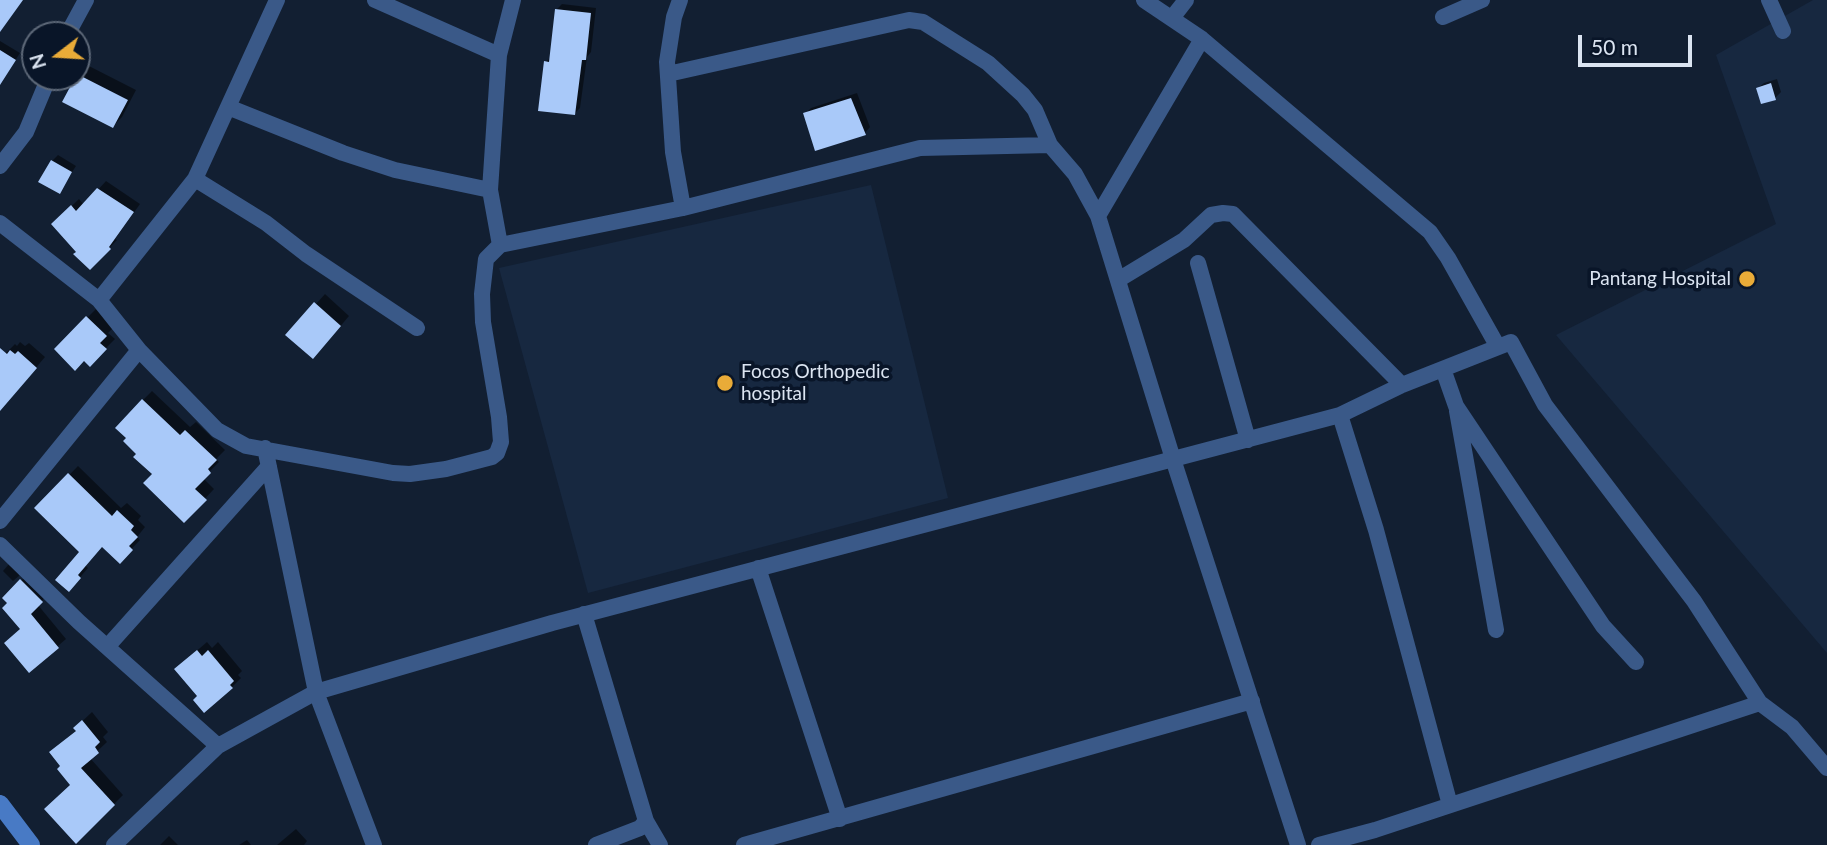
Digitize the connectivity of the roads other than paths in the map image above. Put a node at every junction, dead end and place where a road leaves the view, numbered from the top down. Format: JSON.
{"nodes":[{"id":1,"x":86,"y":0,"type":"edge"},
{"id":2,"x":278,"y":0,"type":"edge"},
{"id":3,"x":375,"y":0,"type":"edge"},
{"id":4,"x":513,"y":0,"type":"edge"},
{"id":5,"x":680,"y":0,"type":"edge"},
{"id":6,"x":1144,"y":0,"type":"edge"},
{"id":7,"x":1186,"y":0,"type":"edge"},
{"id":8,"x":1482,"y":0,"type":"edge"},
{"id":9,"x":1769,"y":0,"type":"edge"},
{"id":10,"x":1443,"y":17,"type":"dead end"},
{"id":11,"x":1172,"y":18,"type":"junction"},
{"id":12,"x":75,"y":21,"type":"edge"},
{"id":13,"x":1783,"y":32,"type":"dead end"},
{"id":14,"x":1202,"y":38,"type":"junction"},
{"id":15,"x":499,"y":55,"type":"junction"},
{"id":16,"x":668,"y":74,"type":"junction"},
{"id":17,"x":43,"y":91,"type":"edge"},
{"id":18,"x":228,"y":107,"type":"junction"},
{"id":19,"x":1050,"y":145,"type":"junction"},
{"id":20,"x":0,"y":166,"type":"edge"},
{"id":21,"x":195,"y":179,"type":"junction"},
{"id":22,"x":490,"y":190,"type":"junction"},
{"id":23,"x":683,"y":208,"type":"junction"},
{"id":24,"x":1098,"y":216,"type":"junction"},
{"id":25,"x":0,"y":223,"type":"edge"},
{"id":26,"x":500,"y":245,"type":"junction"},
{"id":27,"x":1198,"y":263,"type":"dead end"},
{"id":28,"x":1118,"y":280,"type":"junction"},
{"id":29,"x":99,"y":300,"type":"junction"},
{"id":30,"x":417,"y":328,"type":"dead end"},
{"id":31,"x":1498,"y":347,"type":"junction"},
{"id":32,"x":139,"y":350,"type":"junction"},
{"id":33,"x":1443,"y":369,"type":"junction"},
{"id":34,"x":1402,"y":385,"type":"junction"},
{"id":35,"x":1456,"y":405,"type":"junction"},
{"id":36,"x":1339,"y":415,"type":"junction"},
{"id":37,"x":1248,"y":440,"type":"junction"},
{"id":38,"x":265,"y":448,"type":"junction"},
{"id":39,"x":1173,"y":460,"type":"junction"},
{"id":40,"x":269,"y":466,"type":"junction"},
{"id":41,"x":0,"y":521,"type":"edge"},
{"id":42,"x":0,"y":545,"type":"edge"},
{"id":43,"x":758,"y":568,"type":"junction"},
{"id":44,"x":584,"y":614,"type":"junction"},
{"id":45,"x":1496,"y":630,"type":"dead end"},
{"id":46,"x":107,"y":647,"type":"junction"},
{"id":47,"x":1636,"y":662,"type":"dead end"},
{"id":48,"x":316,"y":692,"type":"junction"},
{"id":49,"x":1252,"y":701,"type":"junction"},
{"id":50,"x":1760,"y":703,"type":"junction"},
{"id":51,"x":218,"y":747,"type":"junction"},
{"id":52,"x":1827,"y":768,"type":"edge"},
{"id":53,"x":0,"y":804,"type":"edge"},
{"id":54,"x":1450,"y":806,"type":"junction"},
{"id":55,"x":840,"y":819,"type":"junction"},
{"id":56,"x":646,"y":821,"type":"junction"},
{"id":57,"x":31,"y":845,"type":"edge"},
{"id":58,"x":114,"y":845,"type":"edge"},
{"id":59,"x":374,"y":845,"type":"edge"},
{"id":60,"x":596,"y":845,"type":"edge"},
{"id":61,"x":660,"y":845,"type":"edge"},
{"id":62,"x":744,"y":845,"type":"edge"},
{"id":63,"x":1298,"y":845,"type":"edge"},
{"id":64,"x":1319,"y":845,"type":"edge"}],
"edges":[{"from":1,"to":12,"type":"street"},
{"from":2,"to":18,"type":"street"},
{"from":3,"to":15,"type":"street"},
{"from":4,"to":15,"type":"street"},
{"from":5,"to":16,"type":"street"},
{"from":6,"to":11,"type":"street"},
{"from":7,"to":11,"type":"street"},
{"from":8,"to":10,"type":"street"},
{"from":9,"to":13,"type":"street"},
{"from":11,"to":14,"type":"street"},
{"from":14,"to":24,"type":"street"},
{"from":14,"to":31,"type":"street"},
{"from":15,"to":22,"type":"street"},
{"from":16,"to":19,"type":"street"},
{"from":16,"to":23,"type":"street"},
{"from":17,"to":20,"type":"street"},
{"from":18,"to":21,"type":"street"},
{"from":18,"to":22,"type":"street"},
{"from":19,"to":23,"type":"street"},
{"from":19,"to":24,"type":"street"},
{"from":21,"to":29,"type":"street"},
{"from":21,"to":30,"type":"street"},
{"from":22,"to":26,"type":"street"},
{"from":23,"to":26,"type":"street"},
{"from":24,"to":28,"type":"street"},
{"from":25,"to":29,"type":"street"},
{"from":26,"to":38,"type":"street"},
{"from":27,"to":37,"type":"street"},
{"from":28,"to":34,"type":"street"},
{"from":28,"to":39,"type":"street"},
{"from":29,"to":32,"type":"street"},
{"from":31,"to":33,"type":"street"},
{"from":31,"to":50,"type":"street"},
{"from":32,"to":38,"type":"street"},
{"from":32,"to":41,"type":"street"},
{"from":33,"to":34,"type":"street"},
{"from":33,"to":35,"type":"street"},
{"from":34,"to":36,"type":"street"},
{"from":35,"to":45,"type":"street"},
{"from":35,"to":47,"type":"street"},
{"from":36,"to":37,"type":"street"},
{"from":36,"to":54,"type":"street"},
{"from":37,"to":39,"type":"street"},
{"from":38,"to":40,"type":"street"},
{"from":39,"to":43,"type":"street"},
{"from":39,"to":49,"type":"street"},
{"from":40,"to":46,"type":"street"},
{"from":40,"to":48,"type":"street"},
{"from":42,"to":46,"type":"street"},
{"from":43,"to":44,"type":"street"},
{"from":43,"to":55,"type":"street"},
{"from":44,"to":48,"type":"street"},
{"from":44,"to":56,"type":"street"},
{"from":46,"to":51,"type":"street"},
{"from":48,"to":51,"type":"street"},
{"from":48,"to":59,"type":"street"},
{"from":49,"to":55,"type":"street"},
{"from":49,"to":63,"type":"street"},
{"from":50,"to":52,"type":"street"},
{"from":50,"to":54,"type":"street"},
{"from":51,"to":58,"type":"street"},
{"from":53,"to":57,"type":"street"},
{"from":54,"to":64,"type":"street"},
{"from":55,"to":62,"type":"street"},
{"from":56,"to":60,"type":"street"},
{"from":56,"to":61,"type":"street"}]}
